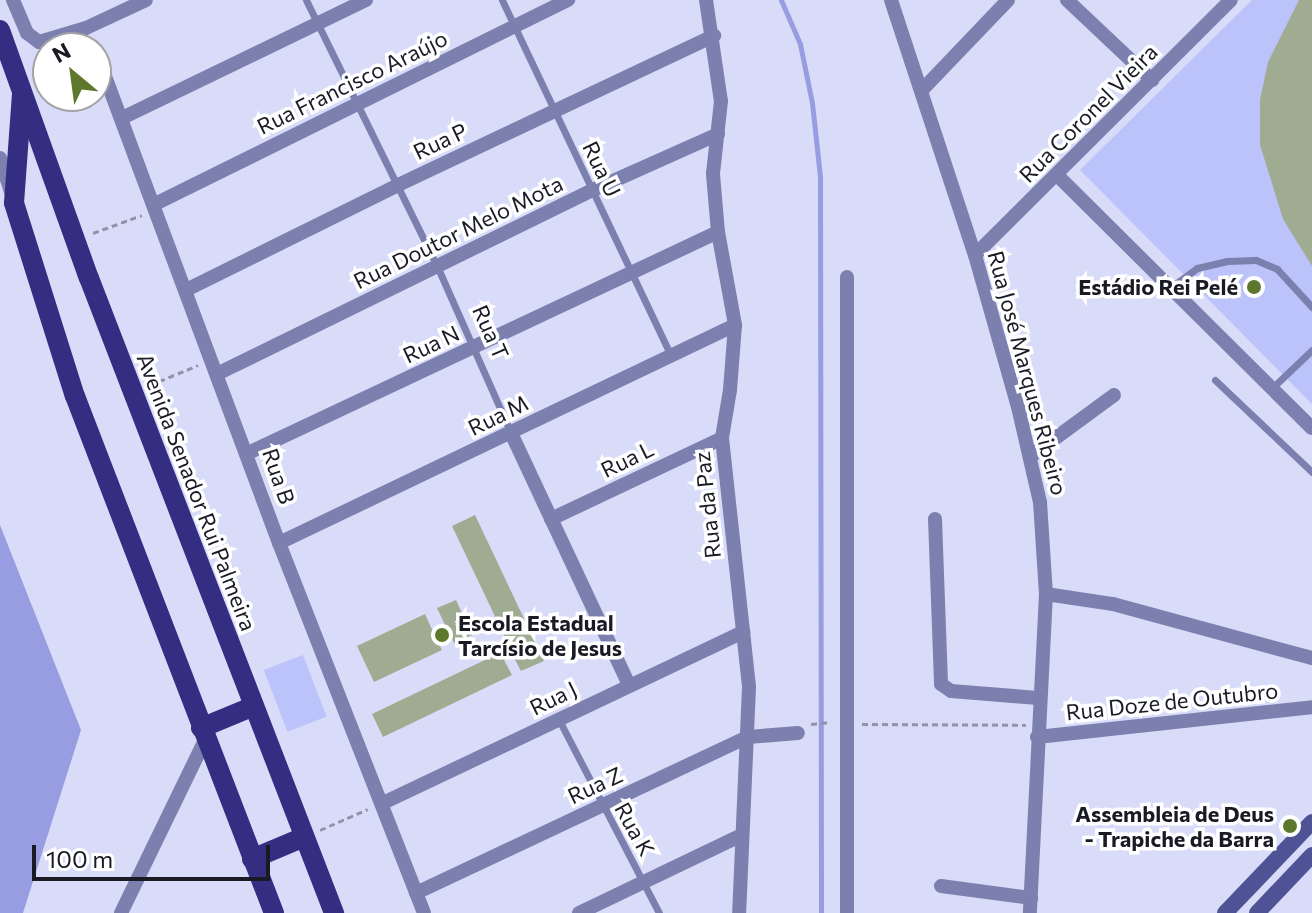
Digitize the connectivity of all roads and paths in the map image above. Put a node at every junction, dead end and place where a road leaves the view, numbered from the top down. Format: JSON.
{"nodes":[{"id":1,"x":13,"y":0,"type":"edge"},
{"id":2,"x":146,"y":0,"type":"edge"},
{"id":3,"x":306,"y":0,"type":"edge"},
{"id":4,"x":366,"y":0,"type":"edge"},
{"id":5,"x":502,"y":0,"type":"edge"},
{"id":6,"x":568,"y":0,"type":"edge"},
{"id":7,"x":706,"y":0,"type":"edge"},
{"id":8,"x":891,"y":0,"type":"edge"},
{"id":9,"x":1008,"y":0,"type":"edge"},
{"id":10,"x":1067,"y":0,"type":"edge"},
{"id":11,"x":1231,"y":0,"type":"edge"},
{"id":12,"x":317,"y":23,"type":"junction"},
{"id":13,"x":514,"y":25,"type":"junction"},
{"id":14,"x":86,"y":28,"type":"junction"},
{"id":15,"x":0,"y":30,"type":"edge"},
{"id":16,"x":88,"y":32,"type":"edge"},
{"id":17,"x":714,"y":36,"type":"junction"},
{"id":18,"x":1152,"y":80,"type":"junction"},
{"id":19,"x":22,"y":86,"type":"junction"},
{"id":20,"x":923,"y":89,"type":"junction"},
{"id":21,"x":112,"y":93,"type":"edge"},
{"id":22,"x":358,"y":104,"type":"junction"},
{"id":23,"x":555,"y":112,"type":"junction"},
{"id":24,"x":122,"y":118,"type":"junction"},
{"id":25,"x":718,"y":134,"type":"junction"},
{"id":26,"x":0,"y":158,"type":"edge"},
{"id":27,"x":1057,"y":175,"type":"junction"},
{"id":28,"x":396,"y":186,"type":"junction"},
{"id":29,"x":593,"y":190,"type":"junction"},
{"id":30,"x":14,"y":203,"type":"junction"},
{"id":31,"x":156,"y":207,"type":"junction"},
{"id":32,"x":718,"y":232,"type":"junction"},
{"id":33,"x":76,"y":239,"type":"junction"},
{"id":34,"x":975,"y":255,"type":"junction"},
{"id":35,"x":437,"y":266,"type":"junction"},
{"id":36,"x":631,"y":275,"type":"junction"},
{"id":37,"x":847,"y":277,"type":"dead end"},
{"id":38,"x":1170,"y":287,"type":"junction"},
{"id":39,"x":186,"y":290,"type":"junction"},
{"id":40,"x":1312,"y":307,"type":"edge"},
{"id":41,"x":735,"y":325,"type":"junction"},
{"id":42,"x":474,"y":349,"type":"junction"},
{"id":43,"x":1312,"y":350,"type":"edge"},
{"id":44,"x":670,"y":354,"type":"junction"},
{"id":45,"x":216,"y":366,"type":"junction"},
{"id":46,"x":1215,"y":380,"type":"dead end"},
{"id":47,"x":1272,"y":388,"type":"junction"},
{"id":48,"x":133,"y":393,"type":"junction"},
{"id":49,"x":1114,"y":395,"type":"dead end"},
{"id":50,"x":1312,"y":428,"type":"edge"},
{"id":51,"x":511,"y":433,"type":"junction"},
{"id":52,"x":722,"y":438,"type":"junction"},
{"id":53,"x":248,"y":453,"type":"junction"},
{"id":54,"x":1031,"y":456,"type":"junction"},
{"id":55,"x":1312,"y":472,"type":"edge"},
{"id":56,"x":551,"y":519,"type":"junction"},
{"id":57,"x":935,"y":519,"type":"dead end"},
{"id":58,"x":279,"y":543,"type":"junction"},
{"id":59,"x":1046,"y":594,"type":"junction"},
{"id":60,"x":743,"y":632,"type":"junction"},
{"id":61,"x":1312,"y":658,"type":"edge"},
{"id":62,"x":629,"y":685,"type":"junction"},
{"id":63,"x":1038,"y":698,"type":"junction"},
{"id":64,"x":254,"y":706,"type":"junction"},
{"id":65,"x":1312,"y":707,"type":"edge"},
{"id":66,"x":559,"y":720,"type":"junction"},
{"id":67,"x":844,"y":721,"type":"junction"},
{"id":68,"x":803,"y":729,"type":"joint"},
{"id":69,"x":1037,"y":731,"type":"junction"},
{"id":70,"x":203,"y":734,"type":"junction"},
{"id":71,"x":748,"y":737,"type":"junction"},
{"id":72,"x":383,"y":803,"type":"junction"},
{"id":73,"x":602,"y":806,"type":"junction"},
{"id":74,"x":359,"y":813,"type":"dead end"},
{"id":75,"x":326,"y":827,"type":"dead end"},
{"id":76,"x":1309,"y":830,"type":"edge"},
{"id":77,"x":740,"y":836,"type":"junction"},
{"id":78,"x":304,"y":837,"type":"junction"},
{"id":79,"x":1312,"y":855,"type":"edge"},
{"id":80,"x":252,"y":859,"type":"junction"},
{"id":81,"x":643,"y":881,"type":"junction"},
{"id":82,"x":941,"y":886,"type":"dead end"},
{"id":83,"x":416,"y":893,"type":"junction"},
{"id":84,"x":1026,"y":902,"type":"edge"},
{"id":85,"x":121,"y":913,"type":"edge"},
{"id":86,"x":274,"y":913,"type":"edge"},
{"id":87,"x":334,"y":913,"type":"edge"},
{"id":88,"x":424,"y":913,"type":"edge"},
{"id":89,"x":579,"y":913,"type":"edge"},
{"id":90,"x":659,"y":913,"type":"edge"},
{"id":91,"x":739,"y":913,"type":"edge"},
{"id":92,"x":847,"y":913,"type":"edge"},
{"id":93,"x":1225,"y":913,"type":"edge"},
{"id":94,"x":1257,"y":913,"type":"edge"}],
"edges":[{"from":1,"to":14,"type":"street"},
{"from":2,"to":14,"type":"street"},
{"from":3,"to":12,"type":"lane","name":"Rua T"},
{"from":4,"to":12,"type":"street"},
{"from":5,"to":13,"type":"lane","name":"Rua U"},
{"from":6,"to":13,"type":"street","name":"Rua Francisco Araújo"},
{"from":7,"to":17,"type":"street","name":"Rua da Paz"},
{"from":8,"to":20,"type":"street","name":"Rua José Marques Ribeiro"},
{"from":9,"to":20,"type":"street"},
{"from":10,"to":18,"type":"street"},
{"from":11,"to":18,"type":"street","name":"Rua Coronel Vieira"},
{"from":12,"to":22,"type":"lane","name":"Rua T"},
{"from":12,"to":24,"type":"street"},
{"from":13,"to":22,"type":"street","name":"Rua Francisco Araújo"},
{"from":13,"to":23,"type":"lane","name":"Rua U"},
{"from":14,"to":16,"type":"street","name":"Rua B"},
{"from":15,"to":19,"type":"main road","name":"Avenida Senador Rui Palmeira"},
{"from":17,"to":23,"type":"street","name":"Rua P"},
{"from":17,"to":25,"type":"street","name":"Rua da Paz"},
{"from":18,"to":27,"type":"street","name":"Rua Coronel Vieira"},
{"from":19,"to":30,"type":"main road","name":"Avenida Senador Rui Palmeira"},
{"from":19,"to":33,"type":"main road","name":"Avenida Senador Rui Palmeira"},
{"from":20,"to":34,"type":"street","name":"Rua José Marques Ribeiro"},
{"from":21,"to":24,"type":"street","name":"Rua B"},
{"from":22,"to":28,"type":"lane","name":"Rua T"},
{"from":22,"to":31,"type":"street","name":"Rua Francisco Araújo"},
{"from":23,"to":28,"type":"street","name":"Rua P"},
{"from":23,"to":29,"type":"lane","name":"Rua U"},
{"from":24,"to":31,"type":"street","name":"Rua B"},
{"from":25,"to":29,"type":"street","name":"Rua Doutor Melo Mota"},
{"from":25,"to":32,"type":"street","name":"Rua da Paz"},
{"from":26,"to":30,"type":"street","name":"Avenida Senador Rui Palmeira"},
{"from":27,"to":34,"type":"street","name":"Rua Coronel Vieira"},
{"from":27,"to":38,"type":"street"},
{"from":28,"to":35,"type":"lane","name":"Rua T"},
{"from":28,"to":39,"type":"street","name":"Rua P"},
{"from":29,"to":35,"type":"street","name":"Rua Doutor Melo Mota"},
{"from":29,"to":36,"type":"lane","name":"Rua U"},
{"from":30,"to":70,"type":"main road","name":"Avenida Senador Rui Palmeira"},
{"from":31,"to":33,"type":"path"},
{"from":31,"to":39,"type":"street","name":"Rua B"},
{"from":32,"to":36,"type":"street","name":"Rua N"},
{"from":32,"to":41,"type":"street","name":"Rua da Paz"},
{"from":33,"to":48,"type":"main road","name":"Avenida Senador Rui Palmeira"},
{"from":34,"to":54,"type":"street","name":"Rua José Marques Ribeiro"},
{"from":35,"to":42,"type":"lane","name":"Rua T"},
{"from":35,"to":45,"type":"street","name":"Rua Doutor Melo Mota"},
{"from":36,"to":42,"type":"street","name":"Rua N"},
{"from":36,"to":44,"type":"lane","name":"Rua U"},
{"from":37,"to":67,"type":"street"},
{"from":38,"to":40,"type":"lane"},
{"from":38,"to":47,"type":"street"},
{"from":39,"to":45,"type":"street","name":"Rua B"},
{"from":41,"to":44,"type":"street","name":"Rua M"},
{"from":41,"to":52,"type":"street","name":"Rua da Paz"},
{"from":42,"to":51,"type":"lane","name":"Rua T"},
{"from":42,"to":53,"type":"street","name":"Rua N"},
{"from":43,"to":47,"type":"lane"},
{"from":44,"to":51,"type":"street","name":"Rua M"},
{"from":45,"to":48,"type":"path"},
{"from":45,"to":53,"type":"street","name":"Rua B"},
{"from":46,"to":55,"type":"lane"},
{"from":47,"to":50,"type":"street"},
{"from":48,"to":64,"type":"main road","name":"Avenida Senador Rui Palmeira"},
{"from":49,"to":54,"type":"street"},
{"from":51,"to":56,"type":"street","name":"Rua T"},
{"from":51,"to":58,"type":"street","name":"Rua M"},
{"from":52,"to":56,"type":"street","name":"Rua L"},
{"from":52,"to":60,"type":"street","name":"Rua da Paz"},
{"from":53,"to":58,"type":"street","name":"Rua B"},
{"from":54,"to":59,"type":"street","name":"Rua José Marques Ribeiro"},
{"from":56,"to":62,"type":"street","name":"Rua T"},
{"from":57,"to":63,"type":"street"},
{"from":58,"to":72,"type":"street","name":"Rua B"},
{"from":59,"to":61,"type":"street"},
{"from":59,"to":63,"type":"street","name":"Rua José Marques Ribeiro"},
{"from":60,"to":62,"type":"street","name":"Rua J"},
{"from":60,"to":71,"type":"street","name":"Rua da Paz"},
{"from":62,"to":66,"type":"street","name":"Rua J"},
{"from":63,"to":69,"type":"street","name":"Rua José Marques Ribeiro"},
{"from":64,"to":70,"type":"main road"},
{"from":64,"to":78,"type":"main road","name":"Avenida Senador Rui Palmeira"},
{"from":65,"to":69,"type":"street","name":"Rua Doze de Outubro"},
{"from":66,"to":72,"type":"street","name":"Rua J"},
{"from":66,"to":73,"type":"lane","name":"Rua K"},
{"from":67,"to":68,"type":"path"},
{"from":67,"to":69,"type":"path"},
{"from":67,"to":92,"type":"street"},
{"from":68,"to":71,"type":"street","name":"Rua Z"},
{"from":69,"to":84,"type":"street","name":"Rua José Marques Ribeiro"},
{"from":70,"to":80,"type":"main road","name":"Avenida Senador Rui Palmeira"},
{"from":70,"to":85,"type":"street"},
{"from":71,"to":73,"type":"street","name":"Rua Z"},
{"from":71,"to":77,"type":"street","name":"Rua da Paz"},
{"from":72,"to":83,"type":"street","name":"Rua B"},
{"from":73,"to":81,"type":"lane","name":"Rua K"},
{"from":73,"to":83,"type":"street","name":"Rua Z"},
{"from":74,"to":75,"type":"path"},
{"from":76,"to":93,"type":"main road"},
{"from":77,"to":81,"type":"street"},
{"from":77,"to":91,"type":"street","name":"Rua da Paz"},
{"from":78,"to":80,"type":"main road"},
{"from":78,"to":87,"type":"main road","name":"Avenida Senador Rui Palmeira"},
{"from":79,"to":94,"type":"main road"},
{"from":80,"to":86,"type":"main road","name":"Avenida Senador Rui Palmeira"},
{"from":81,"to":89,"type":"street"},
{"from":81,"to":90,"type":"lane","name":"Rua K"},
{"from":82,"to":84,"type":"street"},
{"from":83,"to":88,"type":"street","name":"Rua B"}]}
